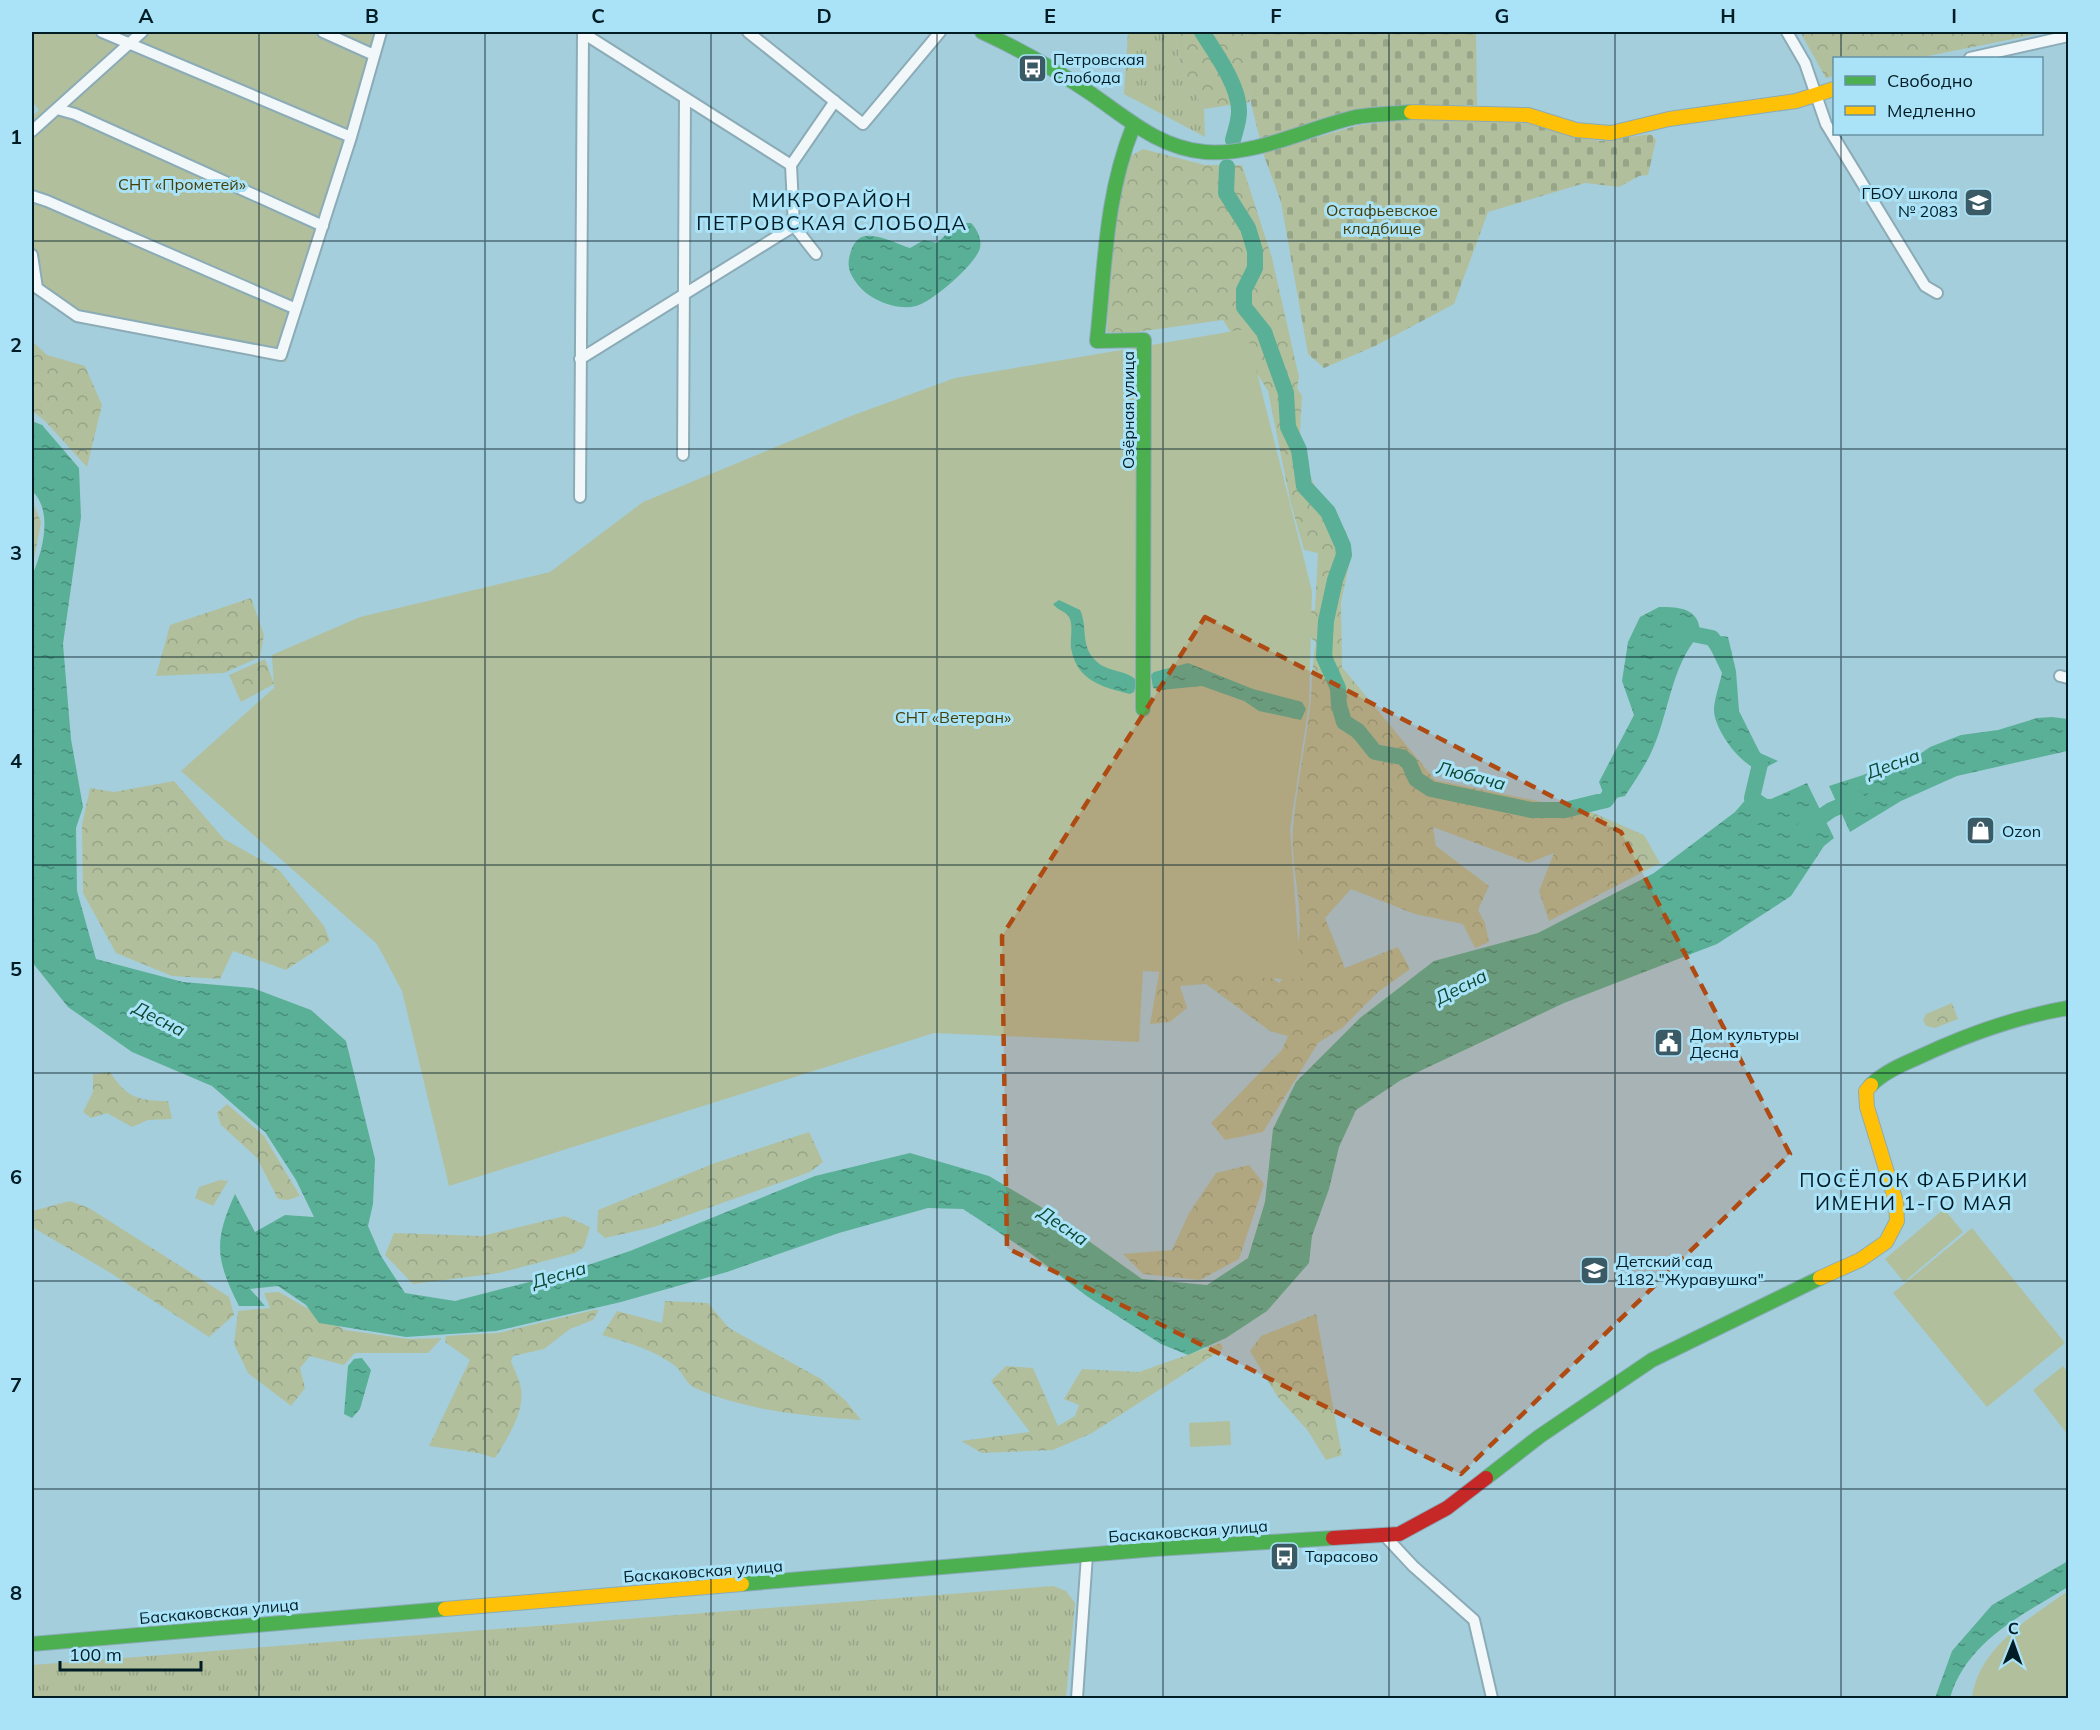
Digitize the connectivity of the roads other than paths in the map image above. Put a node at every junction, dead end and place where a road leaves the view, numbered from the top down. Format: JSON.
{"nodes":[{"id":1,"x":102,"y":32,"type":"edge"},
{"id":2,"x":142,"y":32,"type":"edge"},
{"id":3,"x":323,"y":32,"type":"edge"},
{"id":4,"x":381,"y":32,"type":"edge"},
{"id":5,"x":583,"y":32,"type":"edge"},
{"id":6,"x":748,"y":32,"type":"edge"},
{"id":7,"x":940,"y":32,"type":"edge"},
{"id":8,"x":982,"y":32,"type":"edge"},
{"id":9,"x":1787,"y":32,"type":"edge"},
{"id":10,"x":2068,"y":36,"type":"edge"},
{"id":11,"x":129,"y":44,"type":"junction"},
{"id":12,"x":374,"y":55,"type":"junction"},
{"id":13,"x":1974,"y":57,"type":"edge"},
{"id":14,"x":1833,"y":89,"type":"edge"},
{"id":15,"x":1815,"y":94,"type":"junction"},
{"id":16,"x":685,"y":99,"type":"junction"},
{"id":17,"x":835,"y":101,"type":"junction"},
{"id":18,"x":57,"y":109,"type":"junction"},
{"id":19,"x":1133,"y":127,"type":"junction"},
{"id":20,"x":32,"y":131,"type":"edge"},
{"id":21,"x":351,"y":137,"type":"junction"},
{"id":22,"x":791,"y":165,"type":"junction"},
{"id":23,"x":32,"y":196,"type":"edge"},
{"id":24,"x":323,"y":225,"type":"junction"},
{"id":25,"x":794,"y":226,"type":"junction"},
{"id":26,"x":816,"y":254,"type":"dead end"},
{"id":27,"x":32,"y":255,"type":"edge"},
{"id":28,"x":1937,"y":293,"type":"dead end"},
{"id":29,"x":684,"y":295,"type":"junction"},
{"id":30,"x":294,"y":308,"type":"junction"},
{"id":31,"x":580,"y":359,"type":"junction"},
{"id":32,"x":683,"y":455,"type":"dead end"},
{"id":33,"x":580,"y":497,"type":"dead end"},
{"id":34,"x":1143,"y":709,"type":"dead end"},
{"id":35,"x":2068,"y":1008,"type":"edge"},
{"id":36,"x":1385,"y":1536,"type":"junction"},
{"id":37,"x":1087,"y":1555,"type":"junction"},
{"id":38,"x":32,"y":1644,"type":"edge"},
{"id":39,"x":1077,"y":1698,"type":"edge"},
{"id":40,"x":1492,"y":1698,"type":"edge"}],
"edges":[{"from":1,"to":11,"type":"street"},
{"from":2,"to":11,"type":"street"},
{"from":3,"to":12,"type":"street"},
{"from":4,"to":12,"type":"street"},
{"from":5,"to":16,"type":"street"},
{"from":5,"to":31,"type":"street"},
{"from":6,"to":17,"type":"street"},
{"from":7,"to":17,"type":"street"},
{"from":8,"to":19,"type":"street"},
{"from":9,"to":15,"type":"street"},
{"from":10,"to":13,"type":"street"},
{"from":11,"to":18,"type":"street"},
{"from":11,"to":21,"type":"street"},
{"from":12,"to":21,"type":"street"},
{"from":14,"to":15,"type":"street"},
{"from":15,"to":19,"type":"street"},
{"from":15,"to":28,"type":"street"},
{"from":16,"to":22,"type":"street"},
{"from":16,"to":29,"type":"street"},
{"from":17,"to":22,"type":"street"},
{"from":18,"to":20,"type":"street"},
{"from":18,"to":24,"type":"street"},
{"from":19,"to":34,"type":"street","name":"Озёрная улица"},
{"from":21,"to":24,"type":"street"},
{"from":22,"to":25,"type":"street"},
{"from":23,"to":30,"type":"street"},
{"from":24,"to":30,"type":"street"},
{"from":25,"to":26,"type":"street"},
{"from":25,"to":29,"type":"street"},
{"from":27,"to":30,"type":"street"},
{"from":29,"to":31,"type":"street"},
{"from":29,"to":32,"type":"street"},
{"from":31,"to":33,"type":"street"},
{"from":35,"to":36,"type":"street","name":"Баскаковская улица"},
{"from":36,"to":37,"type":"street","name":"Баскаковская улица"},
{"from":36,"to":40,"type":"street"},
{"from":37,"to":38,"type":"street","name":"Баскаковская улица"},
{"from":37,"to":39,"type":"street"}]}
